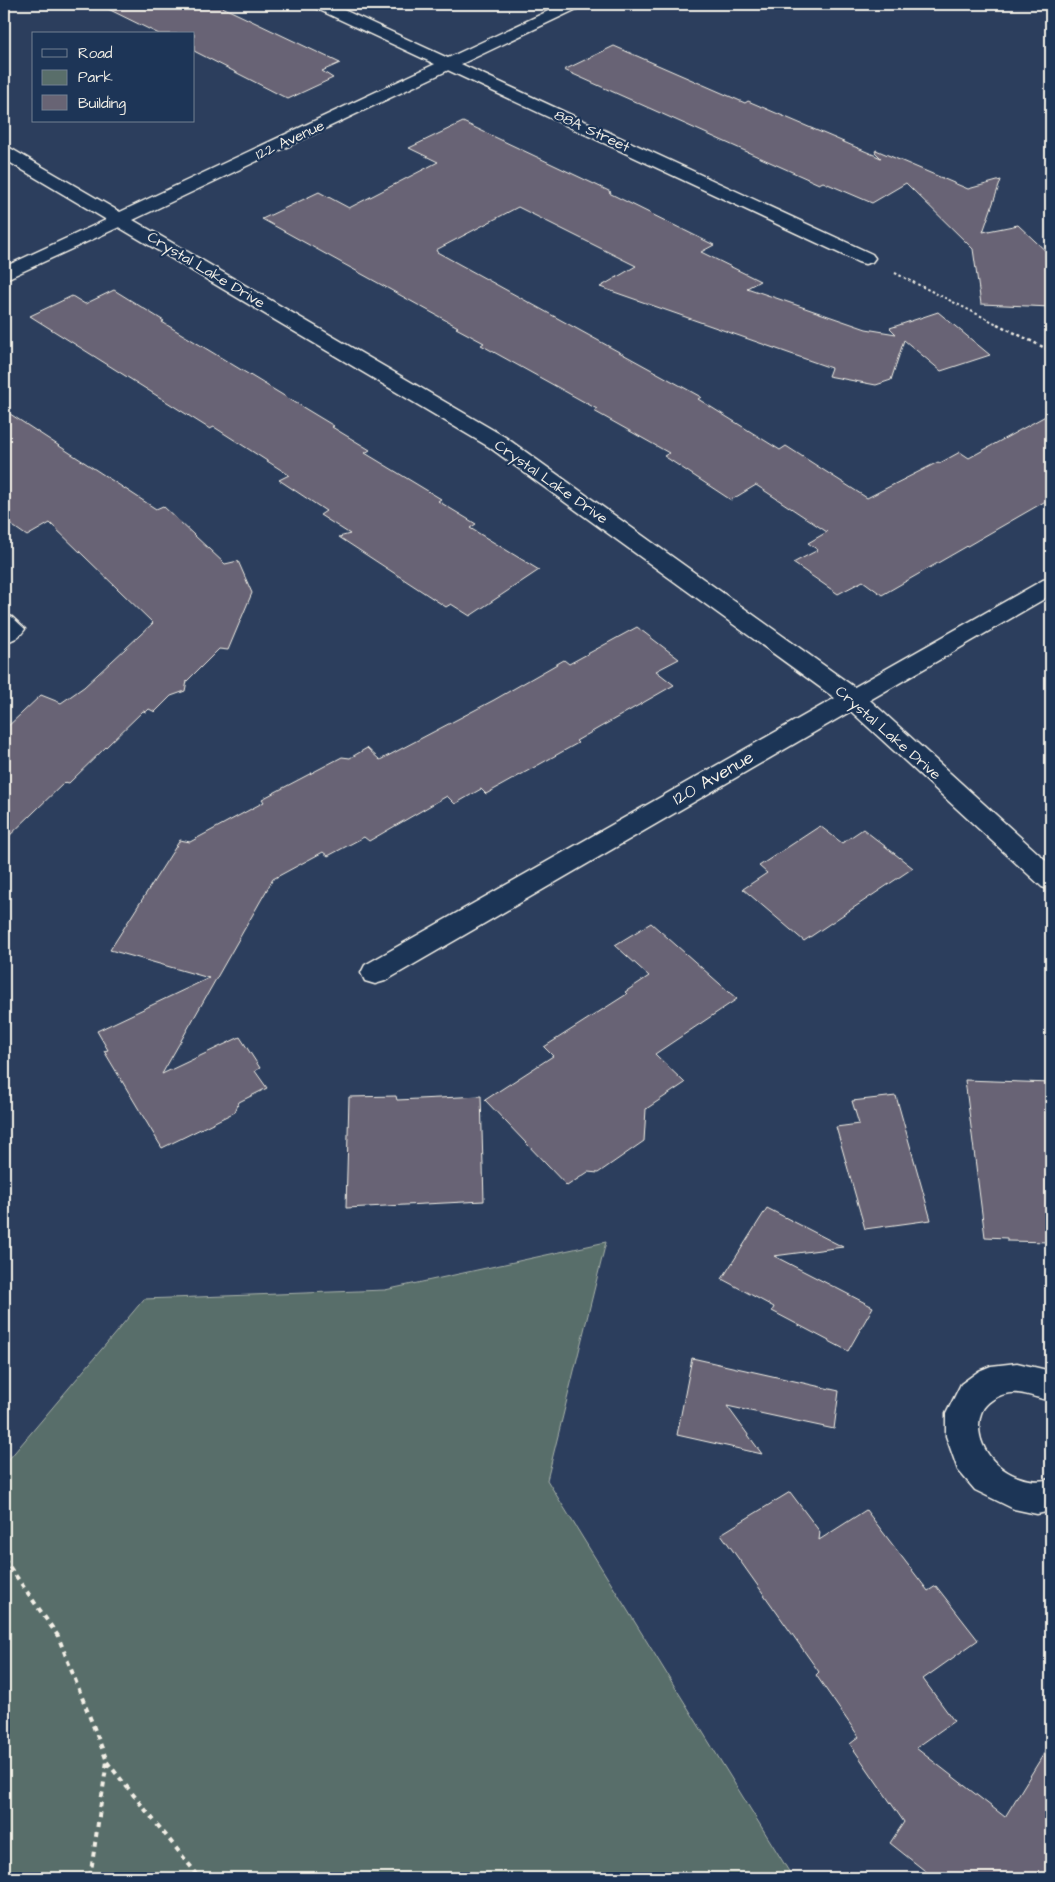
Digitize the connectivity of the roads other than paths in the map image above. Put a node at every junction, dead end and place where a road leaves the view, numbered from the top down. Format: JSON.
{"nodes":[{"id":1,"x":319,"y":4,"type":"edge"},
{"id":2,"x":576,"y":4,"type":"edge"},
{"id":3,"x":450,"y":64,"type":"junction"},
{"id":4,"x":4,"y":152,"type":"edge"},
{"id":5,"x":121,"y":219,"type":"junction"},
{"id":6,"x":866,"y":258,"type":"road end"},
{"id":7,"x":4,"y":274,"type":"edge"},
{"id":8,"x":1051,"y":585,"type":"edge"},
{"id":9,"x":4,"y":622,"type":"edge"},
{"id":10,"x":4,"y":635,"type":"edge"},
{"id":11,"x":852,"y":698,"type":"junction"},
{"id":12,"x":1051,"y":880,"type":"edge"},
{"id":13,"x":375,"y":973,"type":"dead end"},
{"id":14,"x":1051,"y":1386,"type":"edge"},
{"id":15,"x":1051,"y":1496,"type":"edge"}],
"edges":[{"from":1,"to":3,"type":"street","name":"88A Street"},
{"from":2,"to":3,"type":"street","name":"122 Avenue"},
{"from":3,"to":5,"type":"street","name":"122 Avenue"},
{"from":3,"to":6,"type":"street","name":"88A Street"},
{"from":4,"to":5,"type":"street","name":"Crystal Lake Drive"},
{"from":5,"to":7,"type":"street","name":"122 Avenue"},
{"from":5,"to":11,"type":"street","name":"Crystal Lake Drive"},
{"from":8,"to":11,"type":"street","name":"120 Avenue"},
{"from":9,"to":10,"type":"street"},
{"from":11,"to":12,"type":"street","name":"Crystal Lake Drive"},
{"from":11,"to":13,"type":"street","name":"120 Avenue"},
{"from":14,"to":15,"type":"street"}]}
